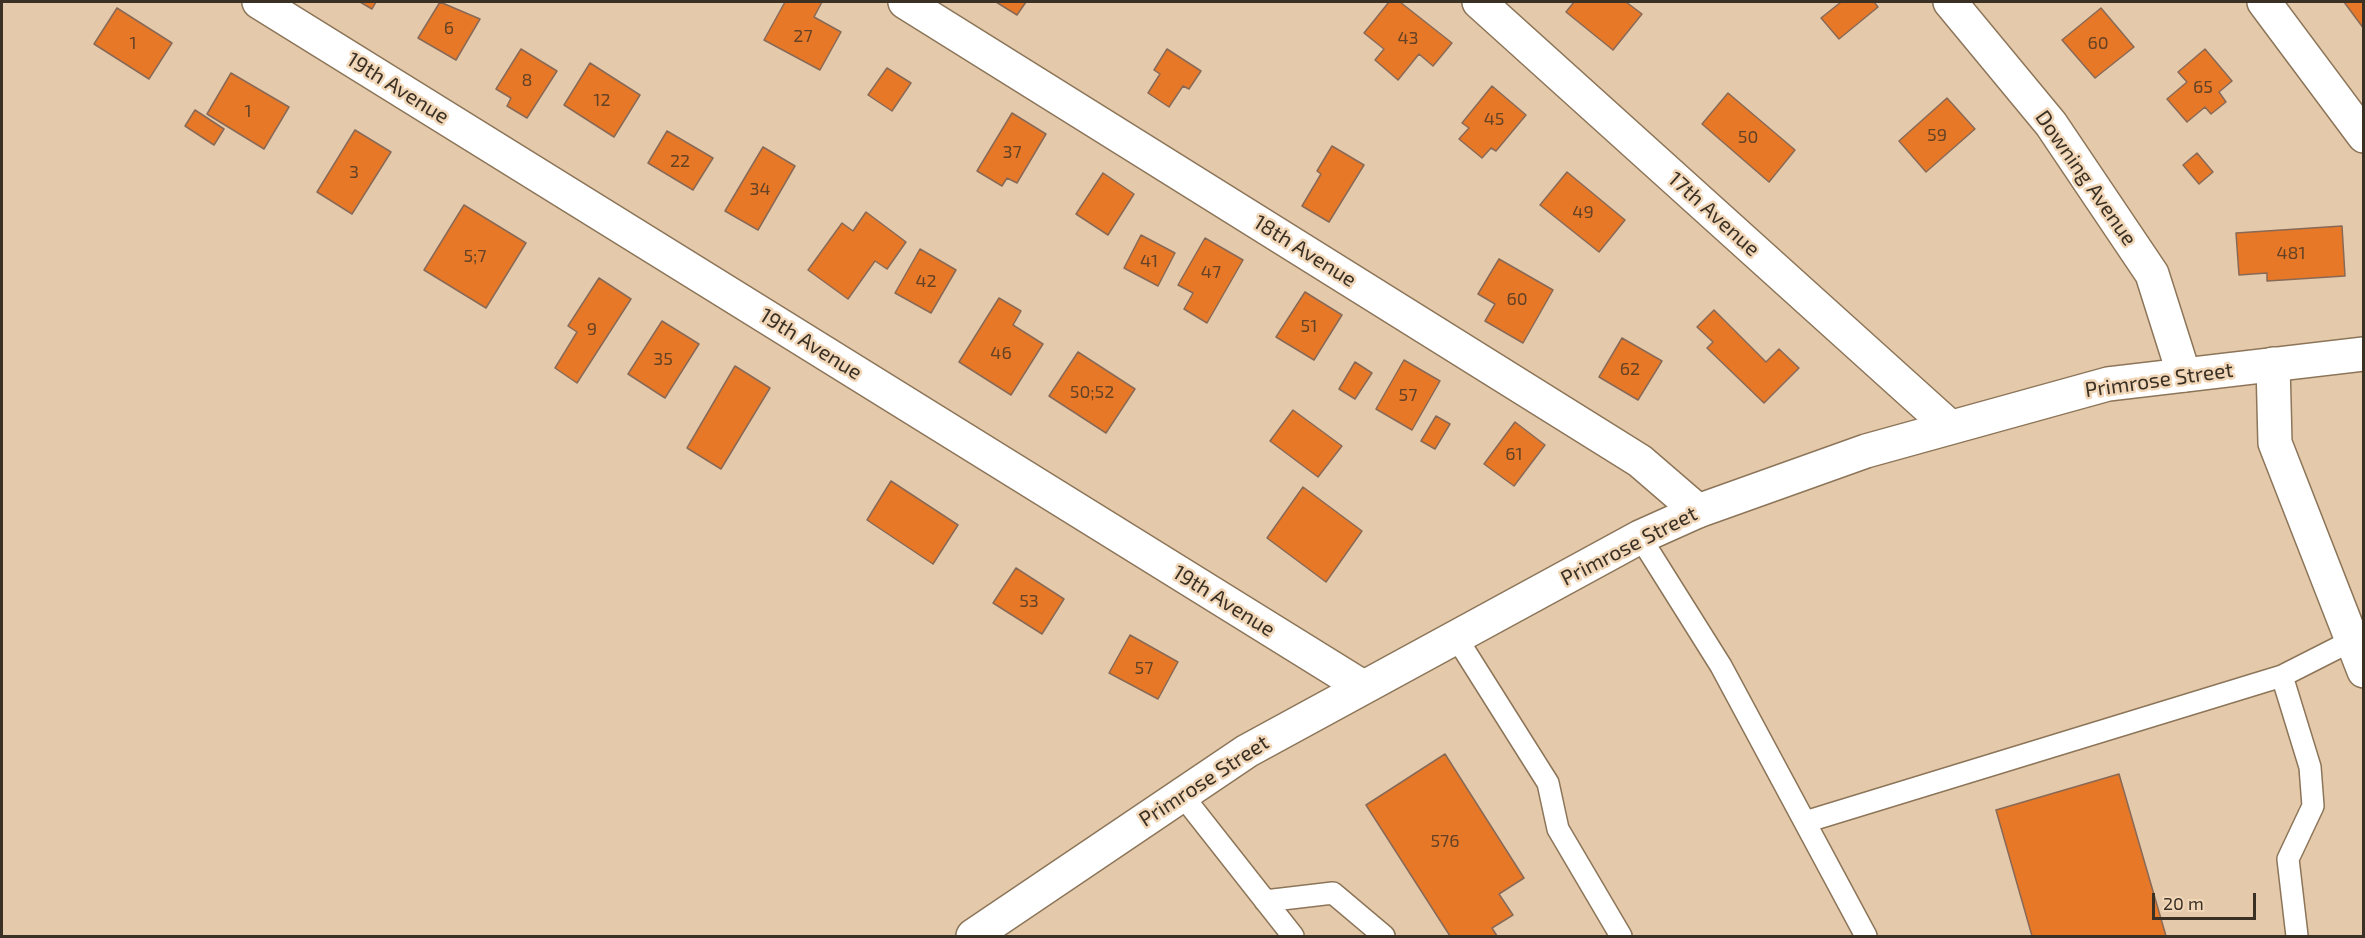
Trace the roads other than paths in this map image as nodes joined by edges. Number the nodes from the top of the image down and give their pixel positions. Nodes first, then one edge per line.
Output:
1 (258, 2) edge
2 (905, 2) edge
3 (1479, 2) edge
4 (1950, 2) edge
5 (2264, 2) edge
6 (2364, 136) edge
7 (2364, 354) edge
8 (2273, 364) junction
9 (2184, 375) junction
10 (1949, 426) junction
11 (1698, 511) junction
12 (1640, 537) junction
13 (1456, 637) junction
14 (2353, 640) junction
15 (2364, 671) edge
16 (2282, 676) junction
17 (1363, 687) junction
18 (1182, 795) junction
19 (1805, 822) junction
20 (1265, 901) junction
21 (973, 936) edge
22 (1293, 936) edge
23 (1384, 936) edge
24 (1621, 936) edge
25 (1866, 936) edge
26 (2297, 936) edge

1 - 17 street, 19th Avenue
2 - 11 street, 18th Avenue
3 - 10 street, 17th Avenue
4 - 9 street, Downing Avenue
5 - 6 street
7 - 8 street, Primrose Street
8 - 9 street, Primrose Street
8 - 14 street
9 - 10 street, Primrose Street
10 - 11 street, Primrose Street
11 - 12 street, Primrose Street
12 - 13 street, Primrose Street
12 - 19 lane
13 - 17 street, Primrose Street
13 - 24 lane
14 - 15 street
14 - 16 lane
16 - 19 lane
16 - 26 lane
17 - 18 street, Primrose Street
18 - 20 lane
18 - 21 street, Primrose Street
19 - 25 lane
20 - 22 lane
20 - 23 lane

